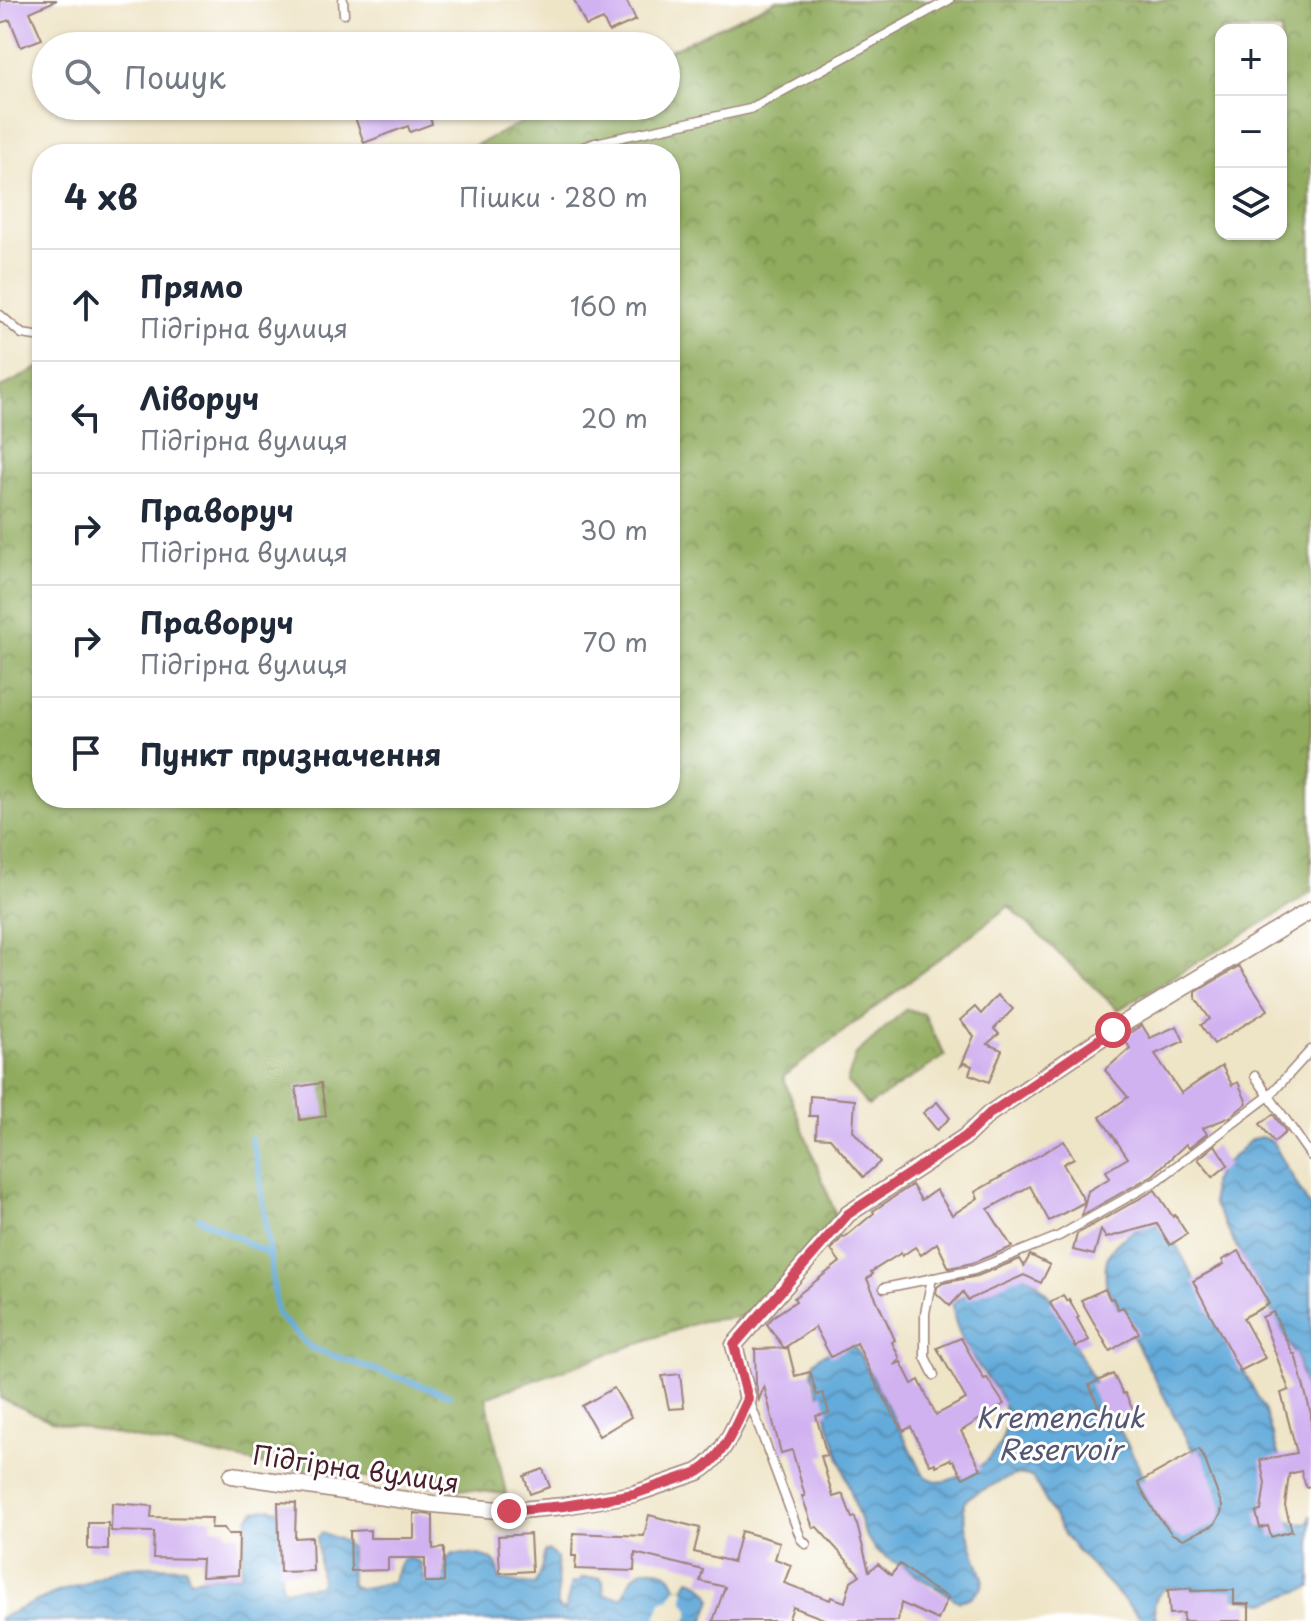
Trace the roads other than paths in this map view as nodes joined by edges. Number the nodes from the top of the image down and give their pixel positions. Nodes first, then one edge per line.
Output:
1 (343, 0) edge
2 (949, 0) edge
3 (344, 14) dead end
4 (592, 144) edge
5 (0, 315) edge
6 (32, 336) edge
7 (1311, 910) edge
8 (1310, 1054) edge
9 (1255, 1076) dead end
10 (1270, 1095) junction
11 (1311, 1156) edge
12 (932, 1278) junction
13 (884, 1288) dead end
14 (934, 1375) dead end
15 (748, 1399) junction
16 (232, 1475) dead end
17 (806, 1544) dead end

1 - 3 lane
2 - 4 lane
5 - 6 lane
7 - 15 street
8 - 10 lane
9 - 10 lane
10 - 11 lane
10 - 12 lane
12 - 13 lane
12 - 14 lane
15 - 16 street, Підгірна вулиця
15 - 17 lane

